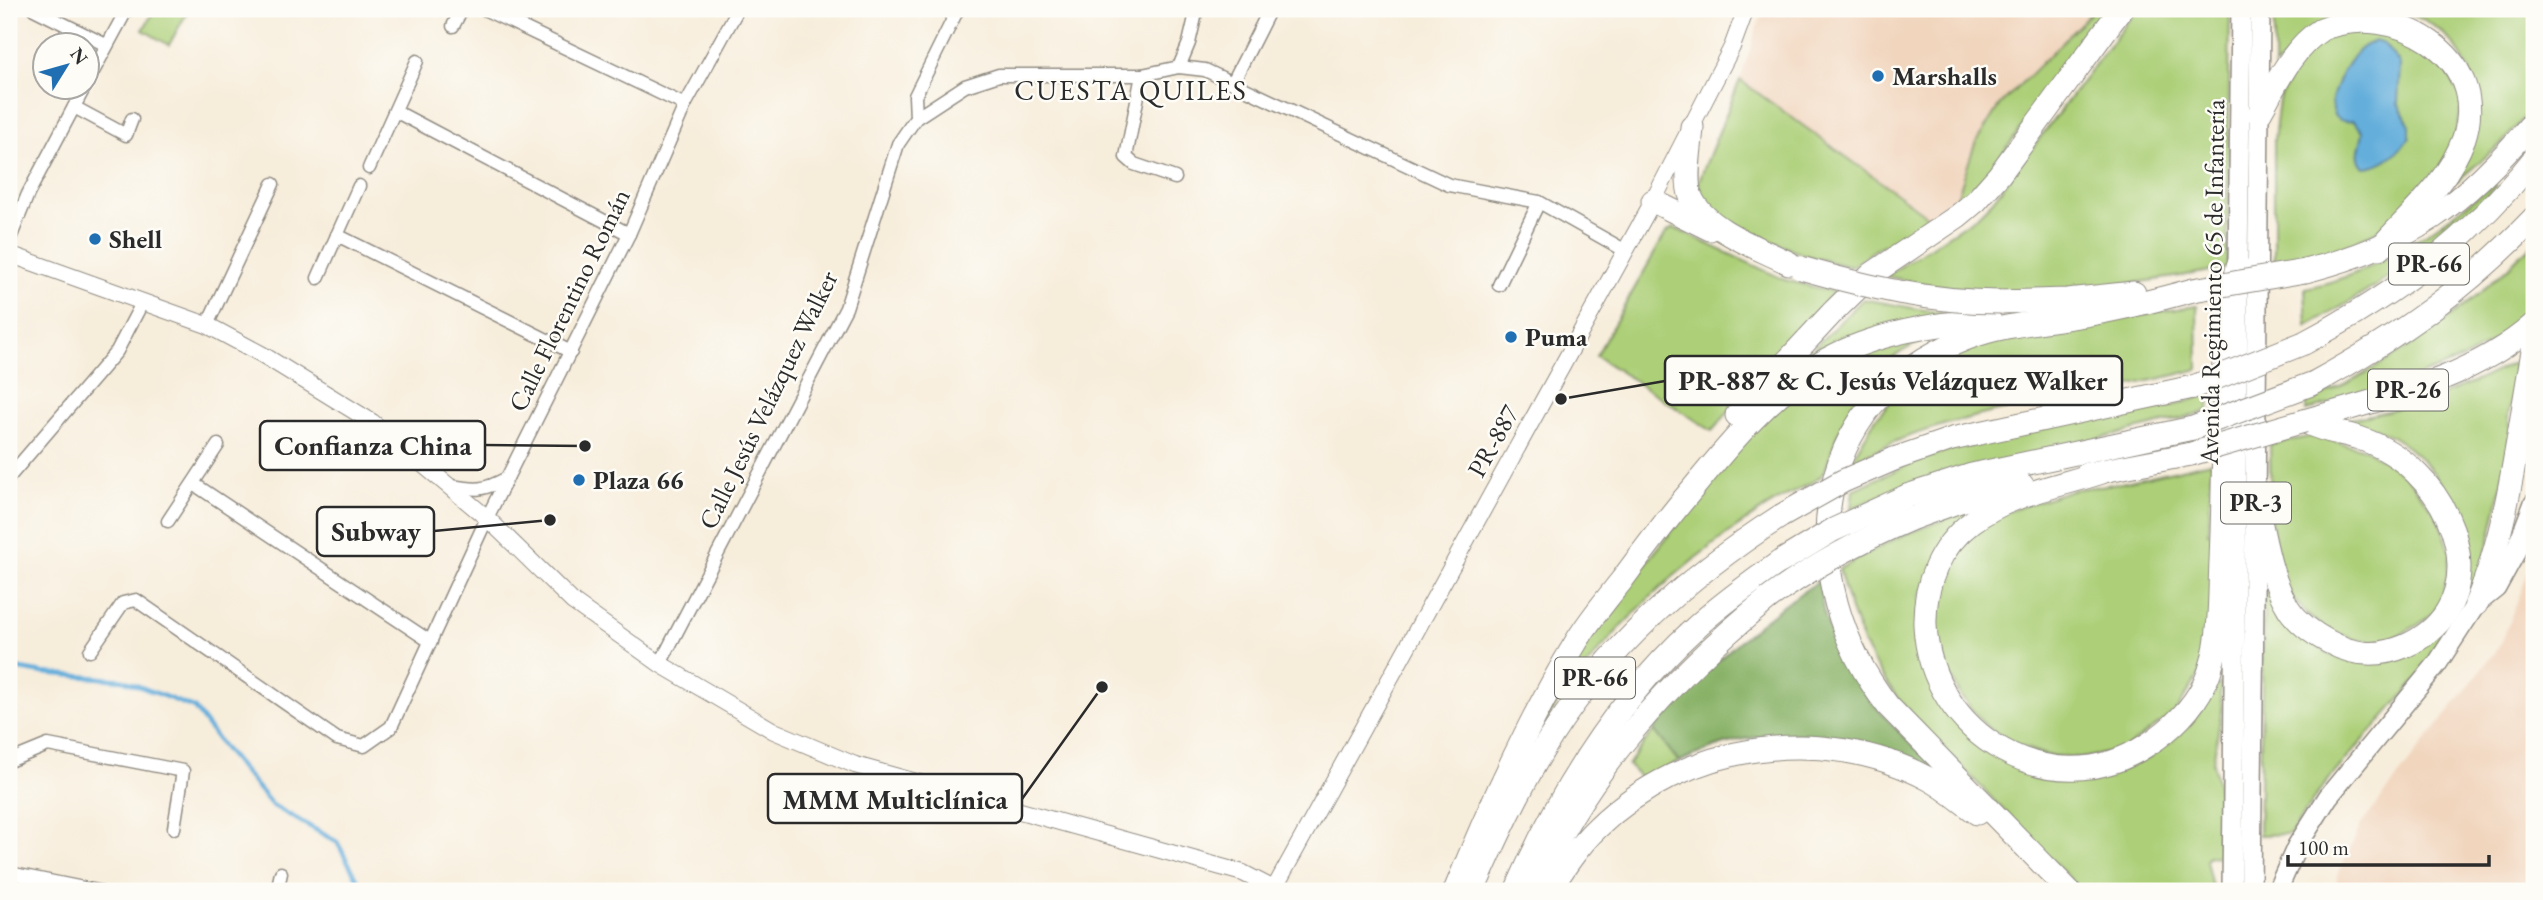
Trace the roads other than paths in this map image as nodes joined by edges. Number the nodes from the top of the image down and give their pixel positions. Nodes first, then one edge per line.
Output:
1 (34, 9) edge
2 (127, 9) edge
3 (462, 9) edge
4 (484, 9) edge
5 (738, 9) edge
6 (958, 9) edge
7 (1197, 9) edge
8 (1270, 9) edge
9 (1746, 9) edge
10 (2121, 9) edge
11 (2241, 9) edge
12 (2260, 9) edge
13 (453, 26) dead end
14 (106, 45) junction
15 (102, 53) edge
16 (417, 61) dead end
17 (1179, 67) junction
18 (1142, 75) junction
19 (1233, 82) junction
20 (77, 102) edge
21 (685, 105) junction
22 (74, 107) junction
23 (395, 111) junction
24 (2259, 114) junction
25 (916, 118) junction
26 (132, 119) dead end
27 (2534, 121) edge
28 (1692, 127) junction
29 (2534, 159) edge
30 (369, 167) dead end
31 (1175, 178) dead end
32 (273, 184) dead end
33 (359, 186) dead end
34 (1653, 201) junction
35 (1539, 202) junction
36 (2534, 218) edge
37 (629, 234) junction
38 (337, 235) junction
39 (9, 242) edge
40 (2380, 248) junction
41 (1626, 251) junction
42 (9, 254) edge
43 (1795, 265) junction
44 (2238, 266) junction
45 (318, 278) dead end
46 (1499, 285) dead end
47 (2193, 290) junction
48 (142, 303) junction
49 (2035, 323) junction
50 (2534, 324) edge
51 (207, 325) junction
52 (2534, 345) edge
53 (571, 352) junction
54 (2304, 421) junction
55 (218, 445) dead end
56 (2102, 472) junction
57 (9, 477) edge
58 (507, 478) junction
59 (194, 484) junction
60 (447, 485) junction
61 (2256, 503) junction
62 (2534, 503) edge
63 (1910, 507) junction
64 (487, 518) junction
65 (168, 521) dead end
66 (2476, 604) junction
67 (1578, 638) junction
68 (431, 642) junction
69 (90, 651) dead end
70 (660, 664) junction
71 (9, 761) edge
72 (174, 828) dead end
73 (2040, 861) junction
74 (9, 873) edge
75 (281, 873) dead end
76 (1273, 890) edge
77 (98, 891) edge
78 (277, 891) edge
79 (1455, 891) edge
80 (1473, 891) edge
81 (1516, 891) edge
82 (1533, 891) edge
83 (1549, 891) edge
84 (2068, 891) edge
85 (2232, 891) edge
86 (2251, 891) edge
87 (2277, 891) edge

1 - 14 street
2 - 14 street
3 - 13 street
4 - 21 street
5 - 21 street, Calle Florentino Román
6 - 25 street
7 - 17 street
8 - 19 street
9 - 28 street, PR-887
10 - 67 highway
11 - 44 main road, Avenida Regimiento 65 de Infantería / PR-3
12 - 24 main road, Avenida Regimiento 65 de Infantería / PR-3
14 - 15 street
16 - 23 street
17 - 18 street, Calle Jesús Velázquez Walker
17 - 19 street, Calle Jesús Velázquez Walker
18 - 25 street, Calle Jesús Velázquez Walker
18 - 31 street
19 - 35 street, Calle Jesús Velázquez Walker
20 - 22 street
21 - 37 street, Calle Florentino Román
22 - 26 street
22 - 39 street
23 - 30 street
23 - 37 street
24 - 40 highway
24 - 61 main road, Avenida Regimiento 65 de Infantería / PR-3
25 - 70 street, Calle Jesús Velázquez Walker
27 - 40 highway
28 - 34 street, PR-887
28 - 43 highway
29 - 80 highway, PR-66, bridge
32 - 51 street
33 - 38 street
34 - 41 street, PR-887
34 - 43 highway
35 - 41 street, Calle Jesús Velázquez Walker
35 - 46 street
36 - 63 highway, PR-66, bridge
37 - 53 street, Calle Florentino Román
38 - 45 street
38 - 53 street
40 - 47 highway, bridge
41 - 76 street, PR-887
42 - 48 street
43 - 47 highway, bridge
44 - 56 highway
44 - 85 main road, Avenida Regimiento 65 de Infantería / PR-3
47 - 49 highway
48 - 51 street
48 - 57 street
49 - 67 highway
49 - 73 highway
50 - 54 highway, PR-26
51 - 60 street
52 - 66 highway
53 - 58 street, Calle Florentino Román
54 - 56 highway, PR-26, bridge
54 - 61 highway
55 - 59 street
56 - 63 highway
58 - 60 street
58 - 64 street, Calle Florentino Román
59 - 65 street
59 - 68 street
60 - 64 street
61 - 86 main road, Avenida Regimiento 65 de Infantería / PR-3
62 - 66 main road
63 - 81 highway, PR-66, bridge
63 - 82 highway, bridge
64 - 68 street, Calle Florentino Román
64 - 70 street
66 - 87 main road
67 - 79 highway
68 - 69 street, Calle Florentino Román
70 - 76 street
71 - 72 street
73 - 83 highway
73 - 84 highway
74 - 77 street
75 - 78 street

